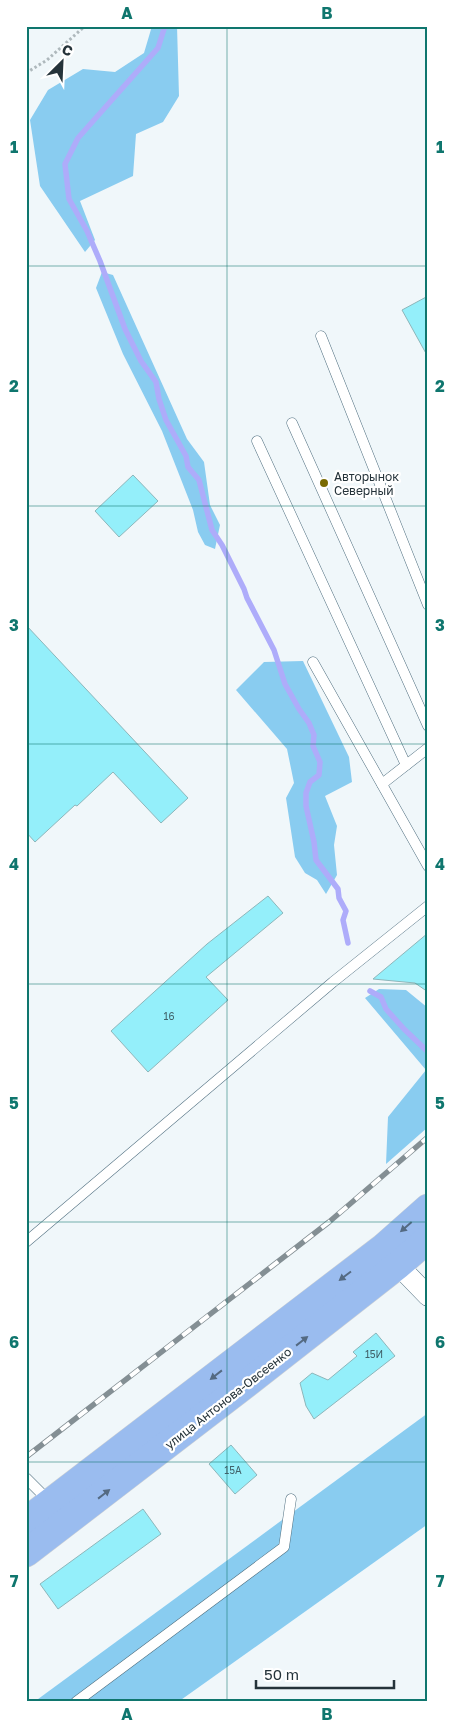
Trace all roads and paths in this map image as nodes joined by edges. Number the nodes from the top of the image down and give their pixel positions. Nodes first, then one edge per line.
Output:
1 (85, 26) edge
2 (26, 73) edge
3 (320, 336) dead end
4 (292, 422) dead end
5 (257, 441) dead end
6 (428, 605) edge
7 (313, 662) dead end
8 (428, 726) edge
9 (428, 748) edge
10 (406, 765) junction
11 (382, 784) junction
12 (428, 866) edge
13 (428, 906) edge
14 (428, 1208) edge
15 (428, 1239) edge
16 (26, 1242) edge
17 (398, 1264) junction
18 (428, 1296) edge
19 (26, 1478) edge
20 (291, 1499) dead end
21 (58, 1513) junction
22 (26, 1521) edge
23 (26, 1553) edge
24 (76, 1702) edge

1 - 2 path
3 - 6 lane
4 - 8 lane
5 - 10 lane
7 - 11 lane
9 - 10 lane
10 - 11 lane
11 - 12 lane
13 - 16 lane
14 -> 21 highway, улица Антонова-Овсеенко
15 - 17 highway, улица Антонова-Овсеенко
17 - 18 street
21 -> 17 highway, улица Антонова-Овсеенко
19 - 21 lane
20 - 24 lane
21 - 22 highway, улица Антонова-Овсеенко
21 - 23 highway, улица Антонова-Овсеенко

